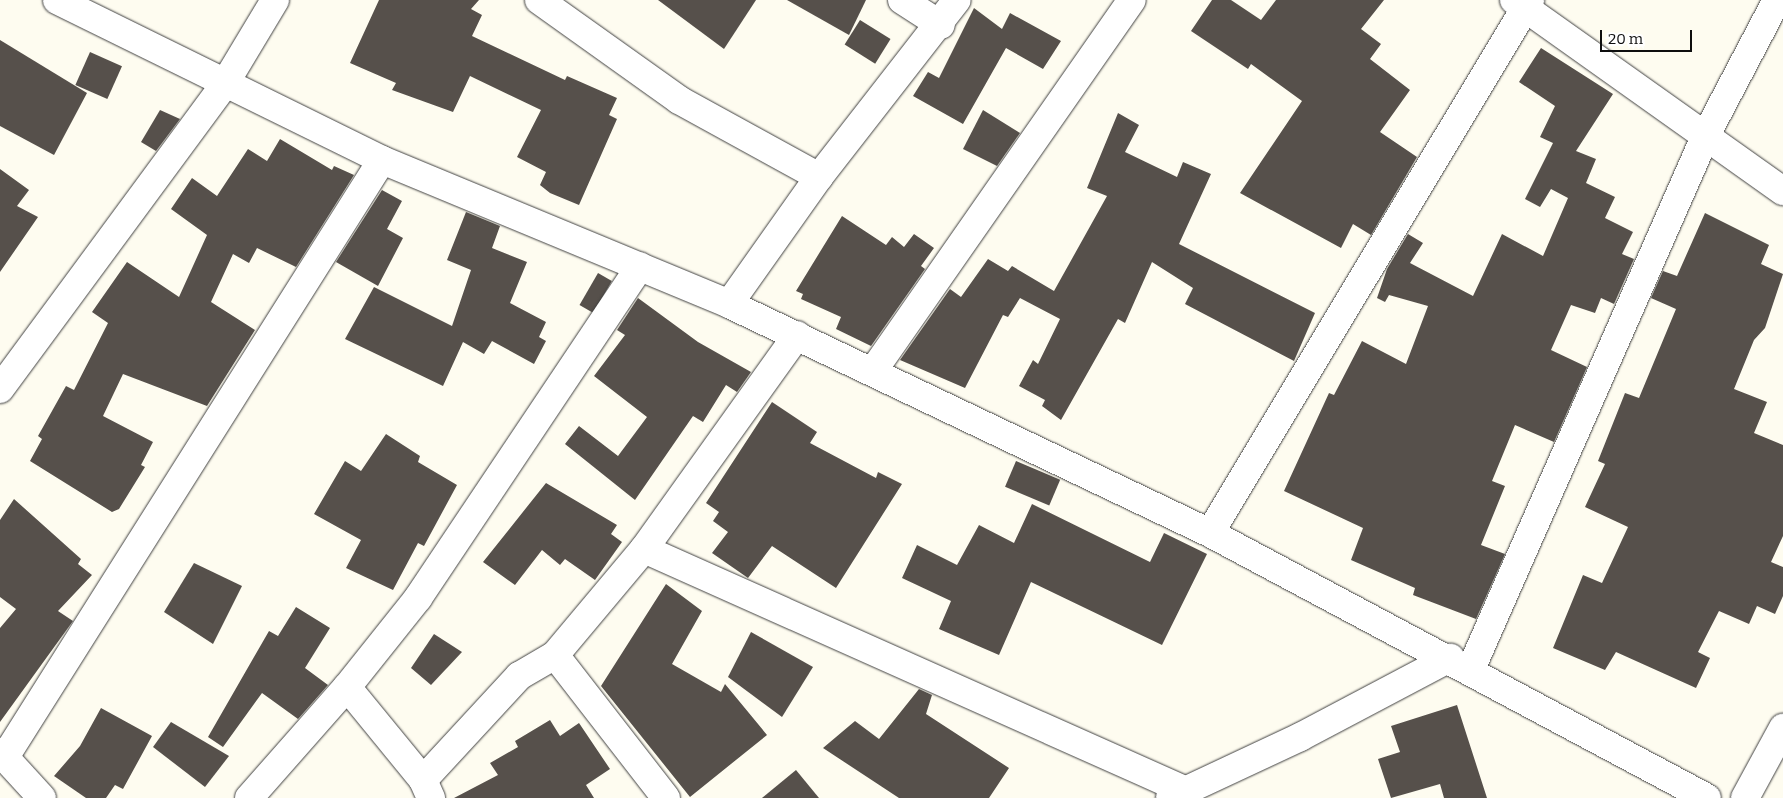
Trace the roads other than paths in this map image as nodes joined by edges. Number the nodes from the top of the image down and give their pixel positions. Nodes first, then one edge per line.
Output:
1 (57, 0) edge
2 (275, 0) edge
3 (539, 0) edge
4 (902, 0) edge
5 (957, 0) edge
6 (1132, 0) edge
7 (1776, 0) edge
8 (1523, 3) edge
9 (941, 25) junction
10 (224, 85) junction
11 (1705, 137) junction
12 (382, 160) junction
13 (819, 177) junction
14 (1783, 191) edge
15 (640, 267) junction
16 (729, 304) junction
17 (797, 335) junction
18 (873, 371) junction
19 (0, 389) edge
20 (1210, 533) junction
21 (644, 549) junction
22 (554, 655) junction
23 (1460, 663) junction
24 (347, 687) junction
25 (1783, 728) edge
26 (3, 754) edge
27 (427, 789) edge
28 (1177, 794) edge
29 (42, 798) edge
30 (249, 798) edge
31 (666, 798) edge
32 (1707, 798) edge
33 (1745, 798) edge

1 - 10 street
2 - 10 street
3 - 13 street
4 - 9 street
5 - 9 street
6 - 18 street
7 - 11 street
8 - 11 street
8 - 20 street
9 - 13 street
10 - 12 street
10 - 19 street
11 - 14 street
11 - 23 street
12 - 15 street
12 - 26 street
13 - 16 street
15 - 16 street
15 - 24 street
16 - 17 street
17 - 18 street
17 - 21 street
18 - 20 street
20 - 23 street
21 - 22 street
21 - 28 street
22 - 27 street
22 - 31 street
23 - 28 street
23 - 32 street
24 - 27 street
24 - 30 street
25 - 33 street
26 - 29 street

